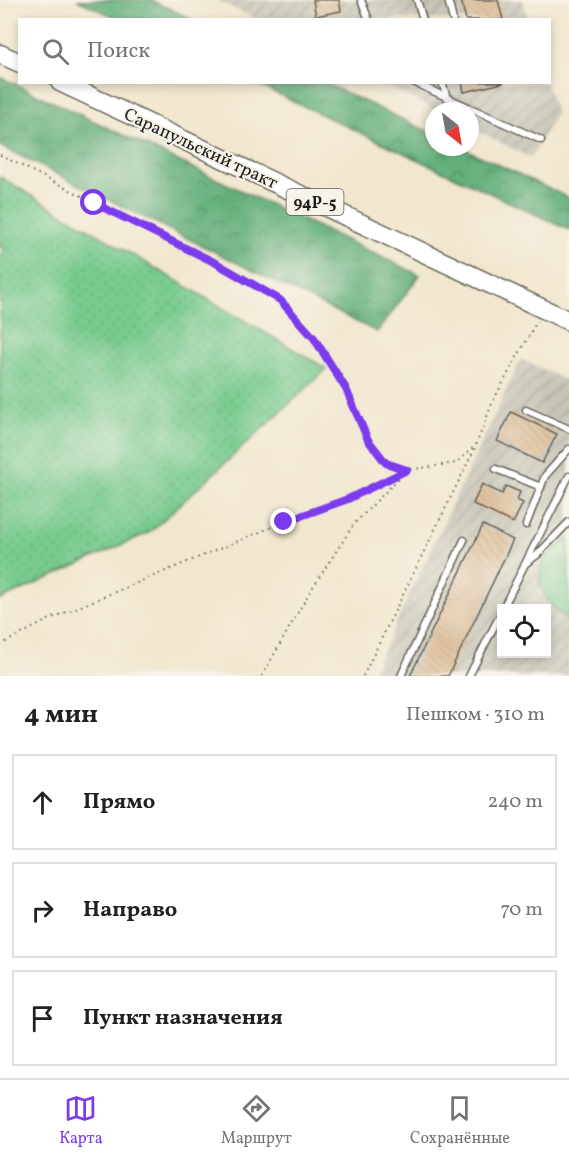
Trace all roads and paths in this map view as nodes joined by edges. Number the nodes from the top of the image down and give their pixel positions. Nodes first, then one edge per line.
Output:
1 (361, 0) edge
2 (417, 0) edge
3 (448, 0) edge
4 (368, 18) edge
5 (422, 18) edge
6 (452, 18) edge
7 (0, 54) edge
8 (18, 62) edge
9 (64, 84) edge
10 (417, 84) edge
11 (443, 84) edge
12 (447, 98) junction
13 (541, 140) dead end
14 (0, 155) edge
15 (544, 309) junction
16 (569, 321) edge
17 (526, 410) dead end
18 (569, 429) edge
19 (476, 445) junction
20 (569, 449) edge
21 (496, 469) dead end
22 (407, 470) junction
23 (569, 476) edge
24 (541, 487) junction
25 (569, 522) edge
26 (526, 525) dead end
27 (464, 540) dead end
28 (525, 564) junction
29 (505, 604) edge
30 (497, 620) edge
31 (0, 645) edge
32 (262, 676) edge
33 (363, 676) edge
34 (401, 676) edge
35 (469, 676) edge

1 - 4 lane
2 - 5 lane
3 - 6 lane
7 - 8 main road
9 - 15 main road, Сарапульский тракт / 94Р-5
10 - 12 lane
11 - 12 lane
12 - 13 lane
14 - 22 path
15 - 16 main road, Сарапульский тракт / 94Р-5
15 - 19 path
17 - 18 lane
19 - 22 path
19 - 33 path
20 - 24 lane
21 - 24 lane
22 - 31 path
22 - 32 path
23 - 28 lane
24 - 26 lane
25 - 28 lane
27 - 34 lane
28 - 29 lane
30 - 35 lane

